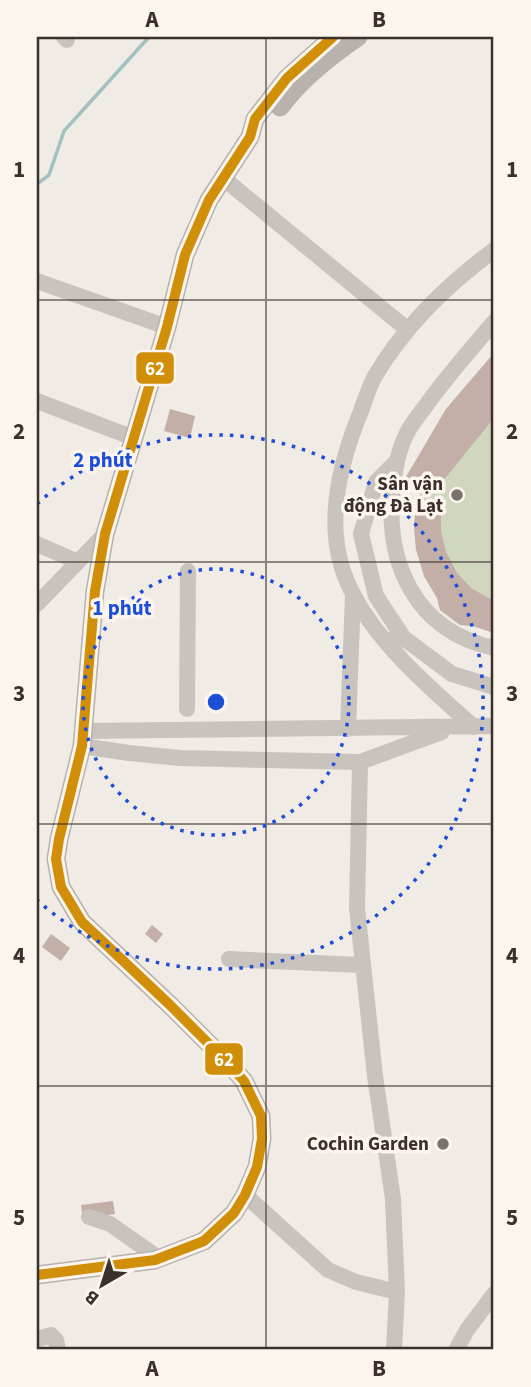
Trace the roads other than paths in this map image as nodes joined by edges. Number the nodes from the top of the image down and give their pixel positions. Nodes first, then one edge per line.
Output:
1 (333, 37) edge
2 (358, 37) edge
3 (250, 137) junction
4 (223, 178) junction
5 (494, 250) edge
6 (37, 281) edge
7 (494, 322) edge
8 (167, 327) junction
9 (408, 330) junction
10 (37, 401) edge
11 (134, 438) junction
12 (396, 462) junction
13 (104, 534) junction
14 (37, 544) edge
15 (76, 561) junction
16 (188, 571) dead end
17 (353, 594) junction
18 (37, 604) edge
19 (405, 640) junction
20 (494, 648) edge
21 (494, 687) edge
22 (187, 709) dead end
23 (494, 726) edge
24 (474, 727) junction
25 (454, 728) junction
26 (348, 729) junction
27 (83, 738) junction
28 (360, 762) junction
29 (229, 958) dead end
30 (362, 965) junction
31 (245, 1195) junction
32 (89, 1217) dead end
33 (160, 1259) junction
34 (37, 1275) edge
35 (397, 1292) junction
36 (494, 1294) edge
37 (37, 1339) edge
38 (58, 1350) edge
39 (394, 1350) edge
40 (456, 1350) edge

1 - 3 main road
2 - 3 main road
3 - 4 main road
4 - 8 main road
4 - 9 street
5 - 9 street
6 - 8 street
7 - 12 street
8 - 11 main road
9 - 17 street
10 - 11 street
11 - 13 main road
12 - 19 street
12 - 20 street
13 - 15 street
13 - 27 main road
14 - 15 street
15 - 18 street
16 - 22 street
17 - 19 street
17 - 24 street
17 - 26 street
19 - 21 street
23 - 24 street
24 - 25 street
25 - 26 street
25 - 28 street
26 - 27 street
27 - 28 street
27 - 31 main road
28 - 30 street
29 - 30 street
30 - 35 street
31 - 33 main road
31 - 35 street
32 - 33 street
33 - 34 main road
35 - 39 street
36 - 40 street
37 - 38 street

